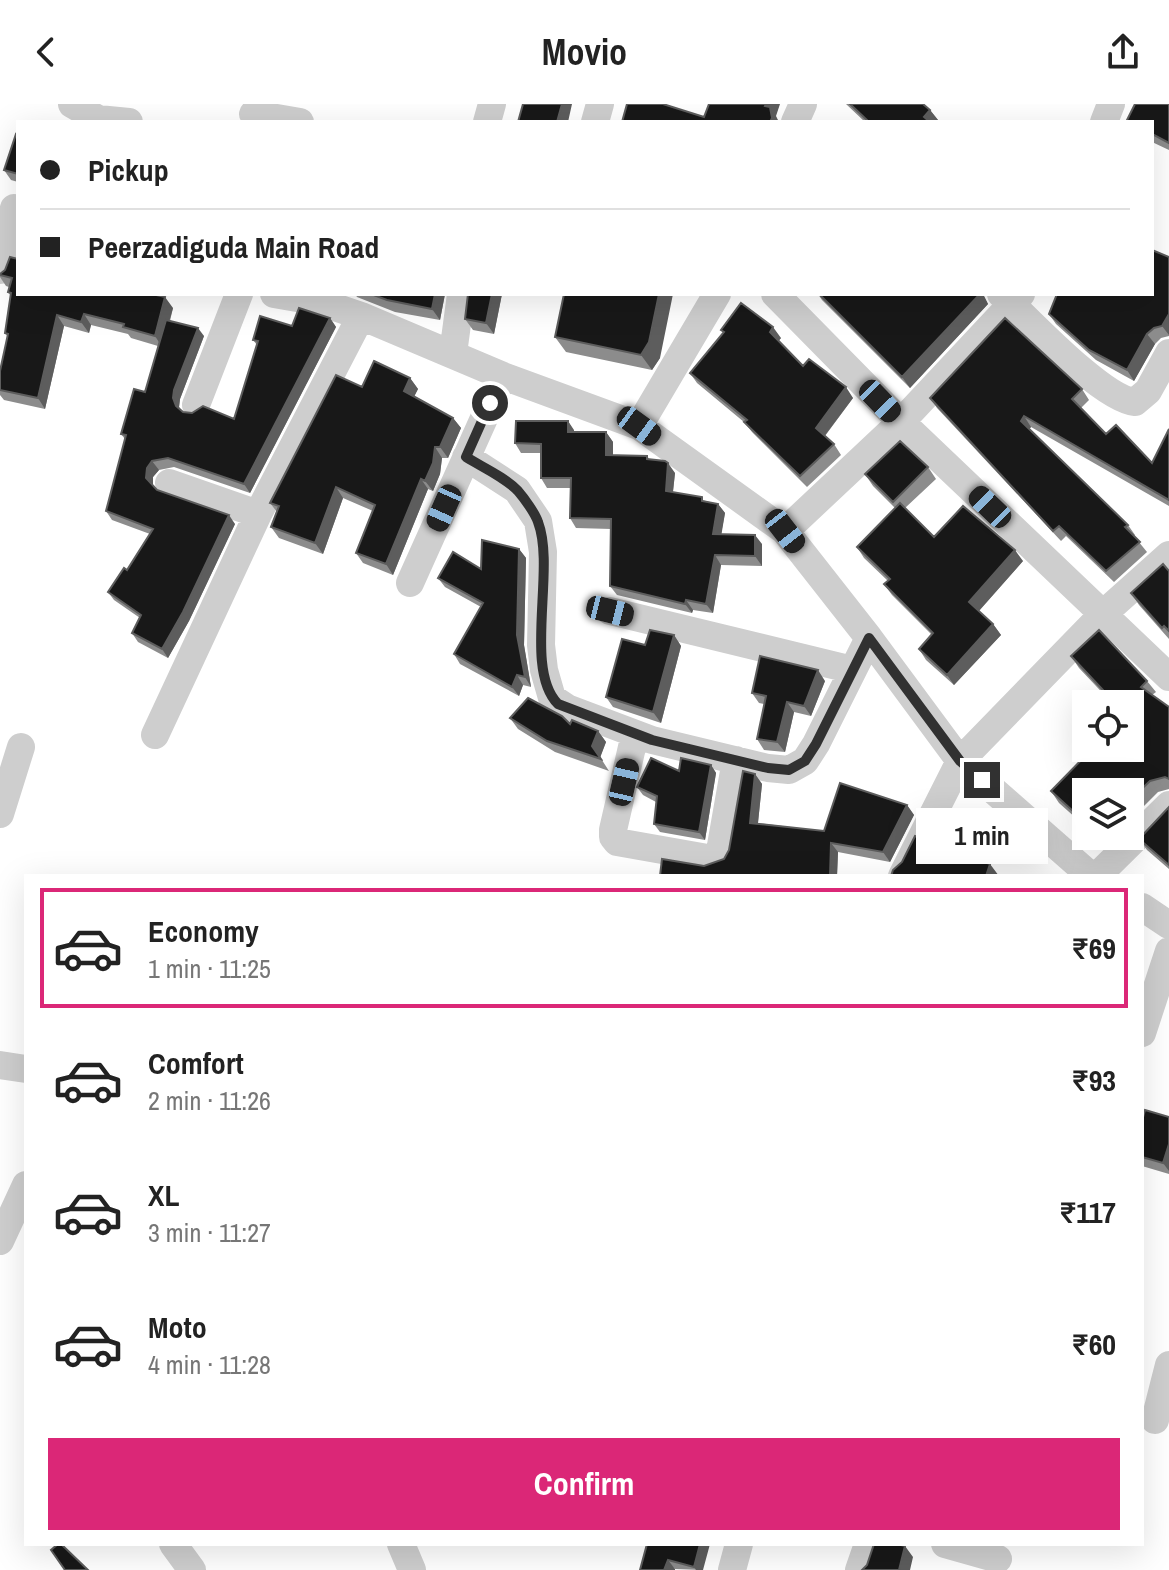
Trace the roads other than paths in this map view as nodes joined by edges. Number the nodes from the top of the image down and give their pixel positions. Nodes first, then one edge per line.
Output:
1 (76, 112) edge
2 (252, 113) edge
3 (108, 120) edge
4 (289, 120) edge
5 (11, 207) edge
6 (0, 270) edge
7 (238, 296) edge
8 (298, 296) edge
9 (461, 296) edge
10 (716, 296) edge
11 (777, 296) edge
12 (1011, 297) edge
13 (321, 298) edge
14 (361, 316) junction
15 (1169, 353) edge
16 (453, 354) junction
17 (503, 376) junction
18 (196, 405) dead end
19 (901, 422) junction
20 (639, 426) junction
21 (466, 457) junction
22 (169, 483) dead end
23 (258, 514) junction
24 (785, 531) junction
25 (1169, 555) edge
26 (410, 583) dead end
27 (610, 611) dead end
28 (1103, 614) junction
29 (869, 638) junction
30 (853, 670) junction
31 (1169, 677) edge
32 (635, 734) junction
33 (155, 735) dead end
34 (21, 747) dead end
35 (736, 760) junction
36 (960, 761) junction
37 (1169, 805) edge
38 (0, 814) edge
39 (903, 874) edge
40 (1092, 874) edge
41 (1096, 874) edge
42 (1144, 908) edge
43 (1169, 925) edge
44 (1169, 951) edge
45 (1144, 1027) edge
46 (0, 1065) edge
47 (24, 1069) edge
48 (24, 1189) edge
49 (0, 1241) edge
50 (1169, 1365) edge
51 (1155, 1420) dead end
52 (174, 1546) edge
53 (402, 1546) edge
54 (738, 1546) edge
55 (867, 1546) edge
56 (953, 1546) edge
57 (998, 1558) edge
58 (192, 1570) edge
59 (412, 1570) edge
60 (732, 1570) edge
61 (859, 1570) edge

1 - 3 street
2 - 4 street
5 - 6 street
7 - 18 street
8 - 13 street
9 - 16 street
10 - 20 street
11 - 19 street
12 - 15 street
12 - 19 street
13 - 14 street
14 - 16 street
14 - 23 street
16 - 17 street
17 - 20 street
17 - 21 street
19 - 24 street
19 - 28 street
20 - 24 street
21 - 26 street
21 - 32 street
22 - 23 street
23 - 33 street
24 - 29 street
25 - 28 street
27 - 30 street
28 - 31 street
28 - 36 street
29 - 30 street
29 - 36 street
30 - 35 street
32 - 35 street
32 - 35 street
34 - 38 street
36 - 39 street
36 - 40 street
37 - 41 street
42 - 43 street
44 - 45 street
46 - 47 street
48 - 49 street
50 - 51 street
52 - 58 street
53 - 59 street
54 - 60 street
55 - 61 street
56 - 57 street

